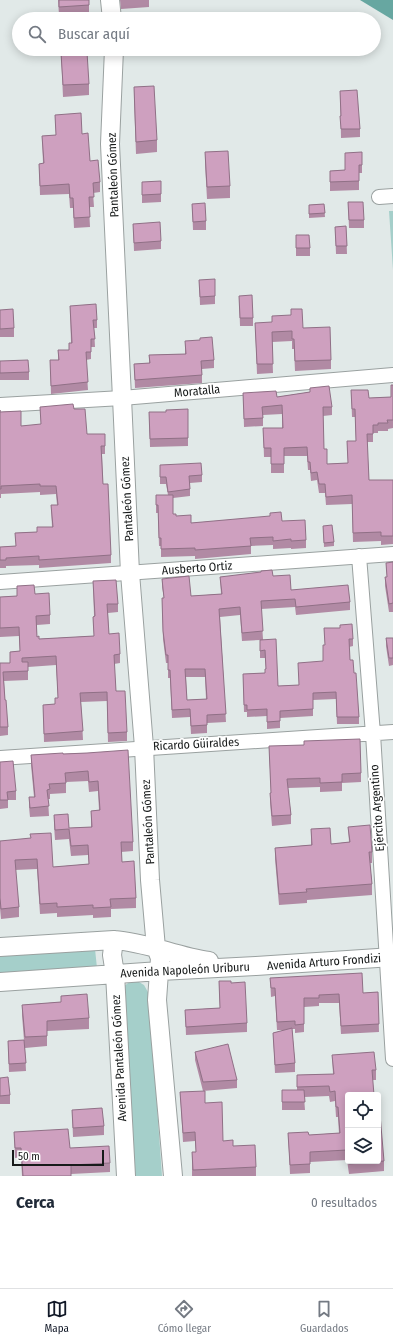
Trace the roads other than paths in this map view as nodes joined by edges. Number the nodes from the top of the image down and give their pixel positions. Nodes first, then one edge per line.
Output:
1 (110, 0) edge
2 (111, 12) edge
3 (114, 56) edge
4 (393, 196) edge
5 (379, 198) dead end
6 (393, 375) edge
7 (122, 398) junction
8 (0, 405) edge
9 (393, 554) edge
10 (359, 556) junction
11 (130, 573) junction
12 (0, 582) edge
13 (393, 732) edge
14 (372, 734) junction
15 (144, 747) junction
16 (0, 758) edge
17 (114, 940) junction
18 (0, 947) edge
19 (156, 948) junction
20 (390, 957) edge
21 (256, 966) junction
22 (160, 971) junction
23 (115, 974) junction
24 (0, 982) edge
25 (393, 1059) edge
26 (126, 1176) edge
27 (173, 1176) edge

1 - 2 main road
3 - 7 main road, Pantaleón Gómez
4 - 5 street
6 - 7 street, Moratalla
7 - 8 street, Moratalla
7 - 11 main road, Pantaleón Gómez
9 - 10 street, Ausberto Ortiz
10 - 11 street, Ausberto Ortiz
10 - 14 street, Ejército Argentino
11 - 12 street, Ausberto Ortiz
11 - 15 main road, Pantaleón Gómez
13 - 14 street, Ricardo Güiraldes
14 - 15 street, Ricardo Güiraldes
14 - 20 street, Ejército Argentino
15 - 16 street, Ricardo Güiraldes
15 - 19 main road, Pantaleón Gómez
17 - 18 main road, Avenida Napoleón Uriburu
17 - 19 main road, Avenida Napoleón Uriburu
17 - 23 main road, Avenida Pantaleón Gómez
19 - 21 main road, Avenida Napoleón Uriburu
19 - 22 main road
20 - 21 main road, Avenida Arturo Frondizi
20 - 25 street, Ejército Argentino
21 - 22 main road, Avenida Napoleón Uriburu
22 - 23 main road, Avenida Napoleón Uriburu
22 - 27 main road
23 - 24 main road, Avenida Napoleón Uriburu
23 - 26 main road, Avenida Pantaleón Gómez

